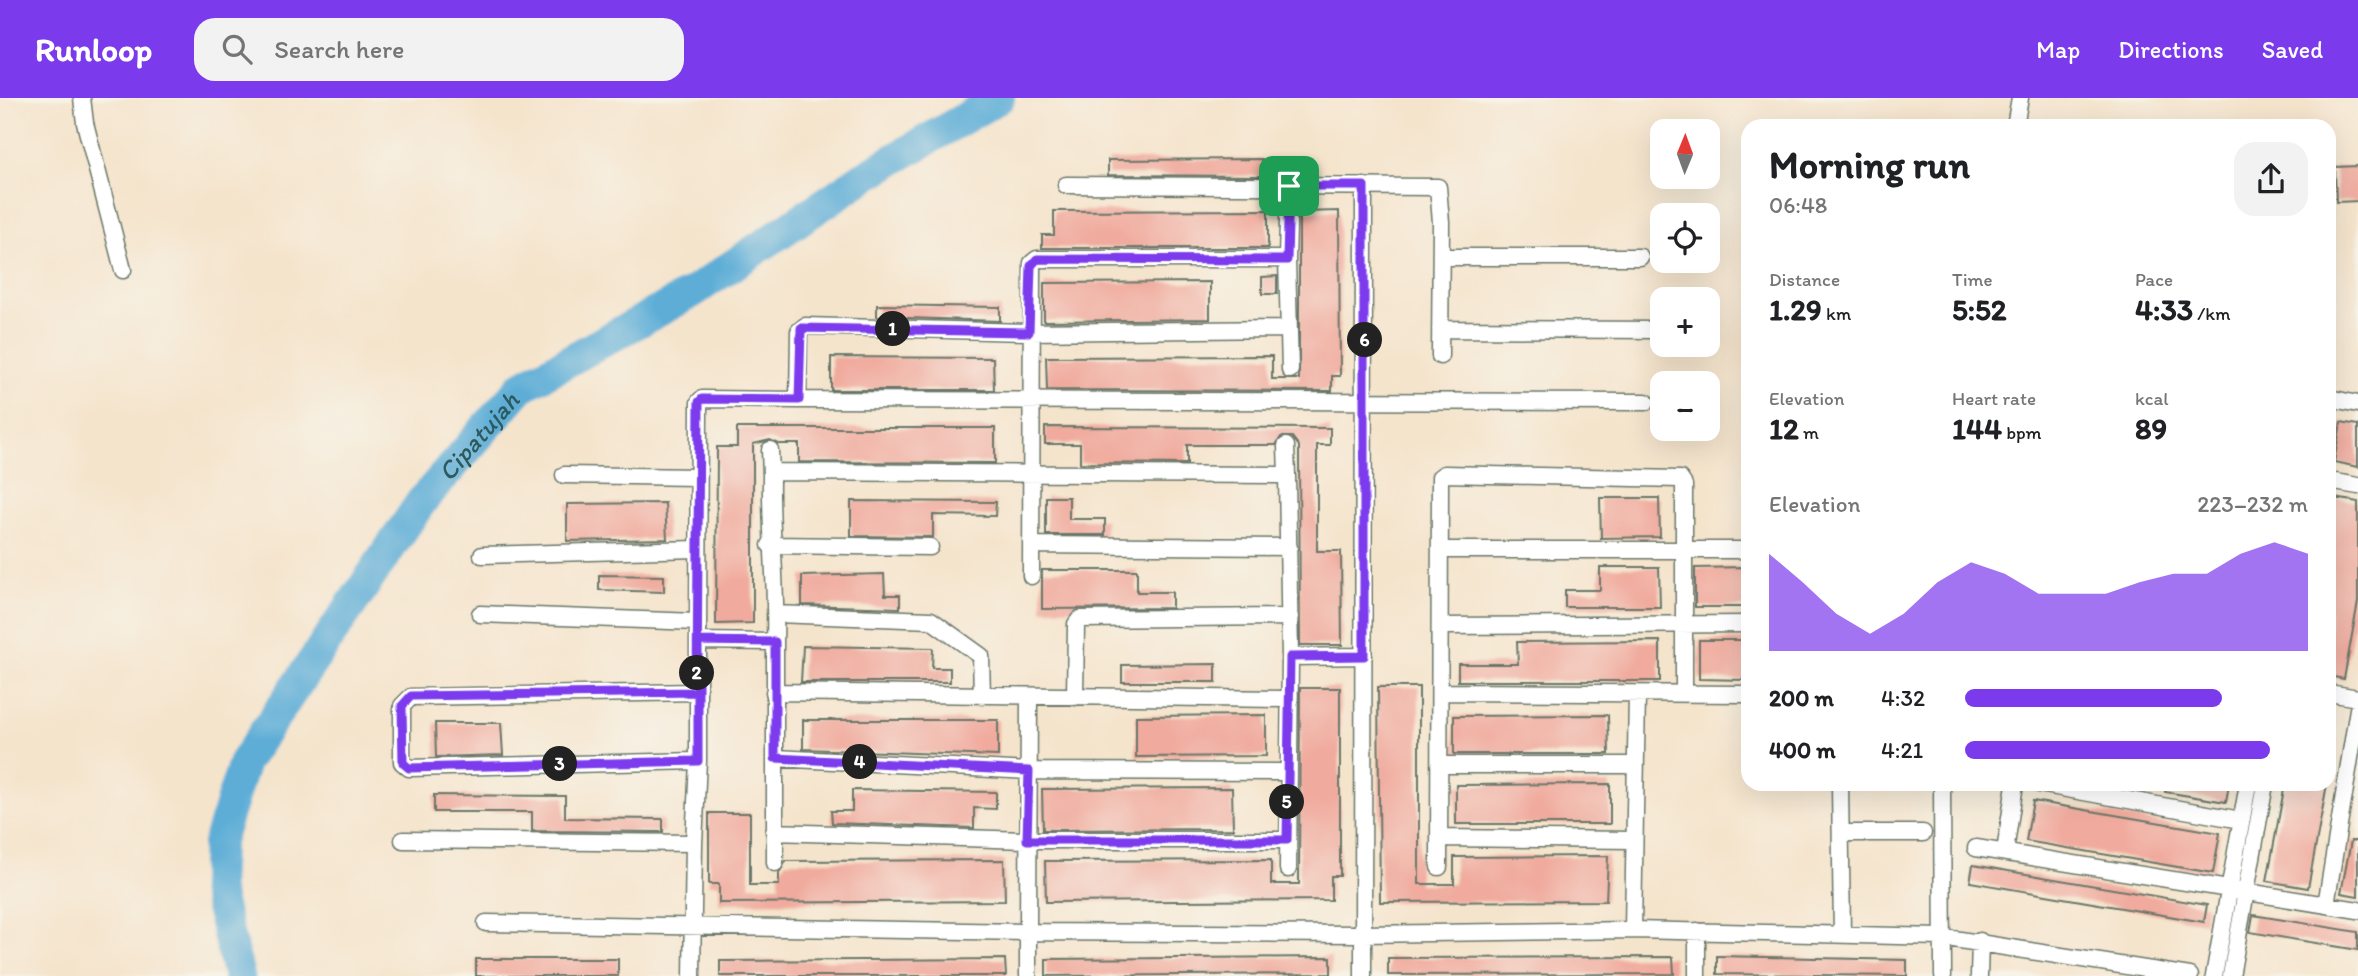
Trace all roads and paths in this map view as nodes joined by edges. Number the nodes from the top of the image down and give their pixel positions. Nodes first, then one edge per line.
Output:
1 (82, 98) edge
2 (2020, 98) edge
3 (2016, 119) edge
4 (1066, 185) dead end
5 (1289, 186) junction
6 (1364, 186) junction
7 (1441, 257) junction
8 (1640, 257) dead end
9 (1287, 260) junction
10 (123, 270) dead end
11 (1289, 329) junction
12 (1440, 329) junction
13 (1650, 330) edge
14 (1029, 332) junction
15 (1440, 356) dead end
16 (1290, 370) dead end
17 (2336, 399) edge
18 (799, 400) junction
19 (1364, 400) junction
20 (1030, 402) junction
21 (1646, 402) dead end
22 (2358, 404) edge
23 (1286, 446) dead end
24 (770, 450) dead end
25 (1030, 473) junction
26 (564, 475) dead end
27 (771, 475) junction
28 (1287, 476) junction
29 (697, 477) junction
30 (2336, 482) edge
31 (2358, 486) edge
32 (770, 545) junction
33 (1031, 545) junction
34 (930, 547) dead end
35 (1289, 547) junction
36 (696, 549) junction
37 (1440, 550) junction
38 (1685, 550) junction
39 (1741, 550) edge
40 (482, 555) dead end
41 (1031, 576) dead end
42 (480, 614) dead end
43 (776, 614) junction
44 (1290, 617) junction
45 (697, 622) junction
46 (1684, 623) junction
47 (1741, 624) edge
48 (1440, 626) junction
49 (698, 641) junction
50 (775, 642) junction
51 (1364, 656) junction
52 (1290, 657) junction
53 (697, 692) junction
54 (774, 692) junction
55 (1440, 692) junction
56 (1684, 694) junction
57 (1741, 694) edge
58 (2336, 694) edge
59 (1637, 695) junction
60 (982, 696) junction
61 (1029, 696) junction
62 (1075, 697) junction
63 (2358, 698) edge
64 (1287, 699) junction
65 (2358, 709) edge
66 (775, 758) junction
67 (698, 761) junction
68 (1439, 765) junction
69 (1635, 765) junction
70 (1029, 771) junction
71 (1287, 772) junction
72 (1840, 791) edge
73 (1942, 791) edge
74 (2014, 791) edge
75 (2078, 791) edge
76 (2247, 791) edge
77 (2264, 791) edge
78 (2241, 820) junction
79 (774, 832) junction
80 (1923, 833) dead end
81 (1841, 834) junction
82 (1439, 838) junction
83 (403, 840) dead end
84 (1027, 840) junction
85 (1287, 840) junction
86 (1634, 840) junction
87 (694, 842) junction
88 (1976, 848) dead end
89 (2005, 852) junction
90 (775, 863) dead end
91 (1439, 867) dead end
92 (1288, 869) dead end
93 (2228, 889) junction
94 (2246, 892) junction
95 (2326, 905) junction
96 (2358, 910) edge
97 (486, 923) dead end
98 (693, 927) junction
99 (1633, 930) junction
100 (1697, 931) junction
101 (1028, 932) junction
102 (1363, 934) junction
103 (1842, 935) junction
104 (1941, 937) junction
105 (1980, 941) junction
106 (692, 976) edge
107 (1028, 976) edge
108 (1363, 976) edge
109 (1697, 976) edge
110 (1943, 976) edge
111 (1979, 976) edge
112 (2190, 976) edge
113 (2214, 976) edge
114 (2231, 976) edge

1 - 10 street
2 - 3 street
4 - 5 street
5 - 6 street
5 - 9 street
6 - 7 street
6 - 19 street
7 - 8 street
7 - 12 street
9 - 11 street
9 - 14 street
11 - 14 street
11 - 16 street
12 - 13 street
12 - 15 street
14 - 18 street
14 - 20 street
17 - 22 street
18 - 20 street
18 - 29 street
19 - 20 street
19 - 21 street
19 - 51 street
20 - 25 street
23 - 28 street
24 - 27 street
25 - 27 street
25 - 28 street
25 - 33 street
26 - 29 street
27 - 32 street
28 - 35 street
29 - 36 street
30 - 31 street
32 - 34 street
32 - 43 street
33 - 35 street
33 - 41 street
35 - 44 street
36 - 40 street
36 - 45 street
37 - 38 street
37 - 38 street
37 - 48 street
38 - 39 street
38 - 46 street
42 - 45 street
43 - 50 street
43 - 60 street
44 - 52 street
44 - 62 street
45 - 49 street
46 - 47 street
46 - 48 street
46 - 56 street
48 - 55 street
49 - 50 street
49 - 53 street
50 - 54 street
51 - 52 street
51 - 102 street
52 - 64 street
53 - 67 street
53 - 67 street
54 - 60 street
54 - 66 street
55 - 59 street
55 - 68 street
56 - 57 street
56 - 59 street
58 - 63 street
59 - 69 street
60 - 61 street
61 - 62 street
61 - 70 street
62 - 64 street
64 - 71 street
65 - 95 street
66 - 70 street
66 - 79 street
67 - 87 street
68 - 69 street
68 - 82 street
69 - 86 street
70 - 71 street
70 - 84 street
71 - 85 street
72 - 81 street
73 - 104 street
74 - 89 street
75 - 78 street
76 - 78 street
77 - 94 street
78 - 93 street
79 - 84 street
79 - 90 street
80 - 81 street
81 - 103 street
82 - 86 street
82 - 91 street
83 - 87 street
84 - 85 street
84 - 101 street
85 - 92 street
86 - 99 street
87 - 98 street
88 - 89 street
89 - 93 street
93 - 94 street
93 - 113 street
94 - 95 street
94 - 114 street
95 - 96 street
97 - 98 street
98 - 101 street
98 - 106 street
99 - 100 street
99 - 102 street
100 - 103 street
100 - 109 street
101 - 102 street
101 - 107 street
102 - 108 street
103 - 104 street
104 - 105 street
104 - 110 street
105 - 111 street
105 - 112 street

